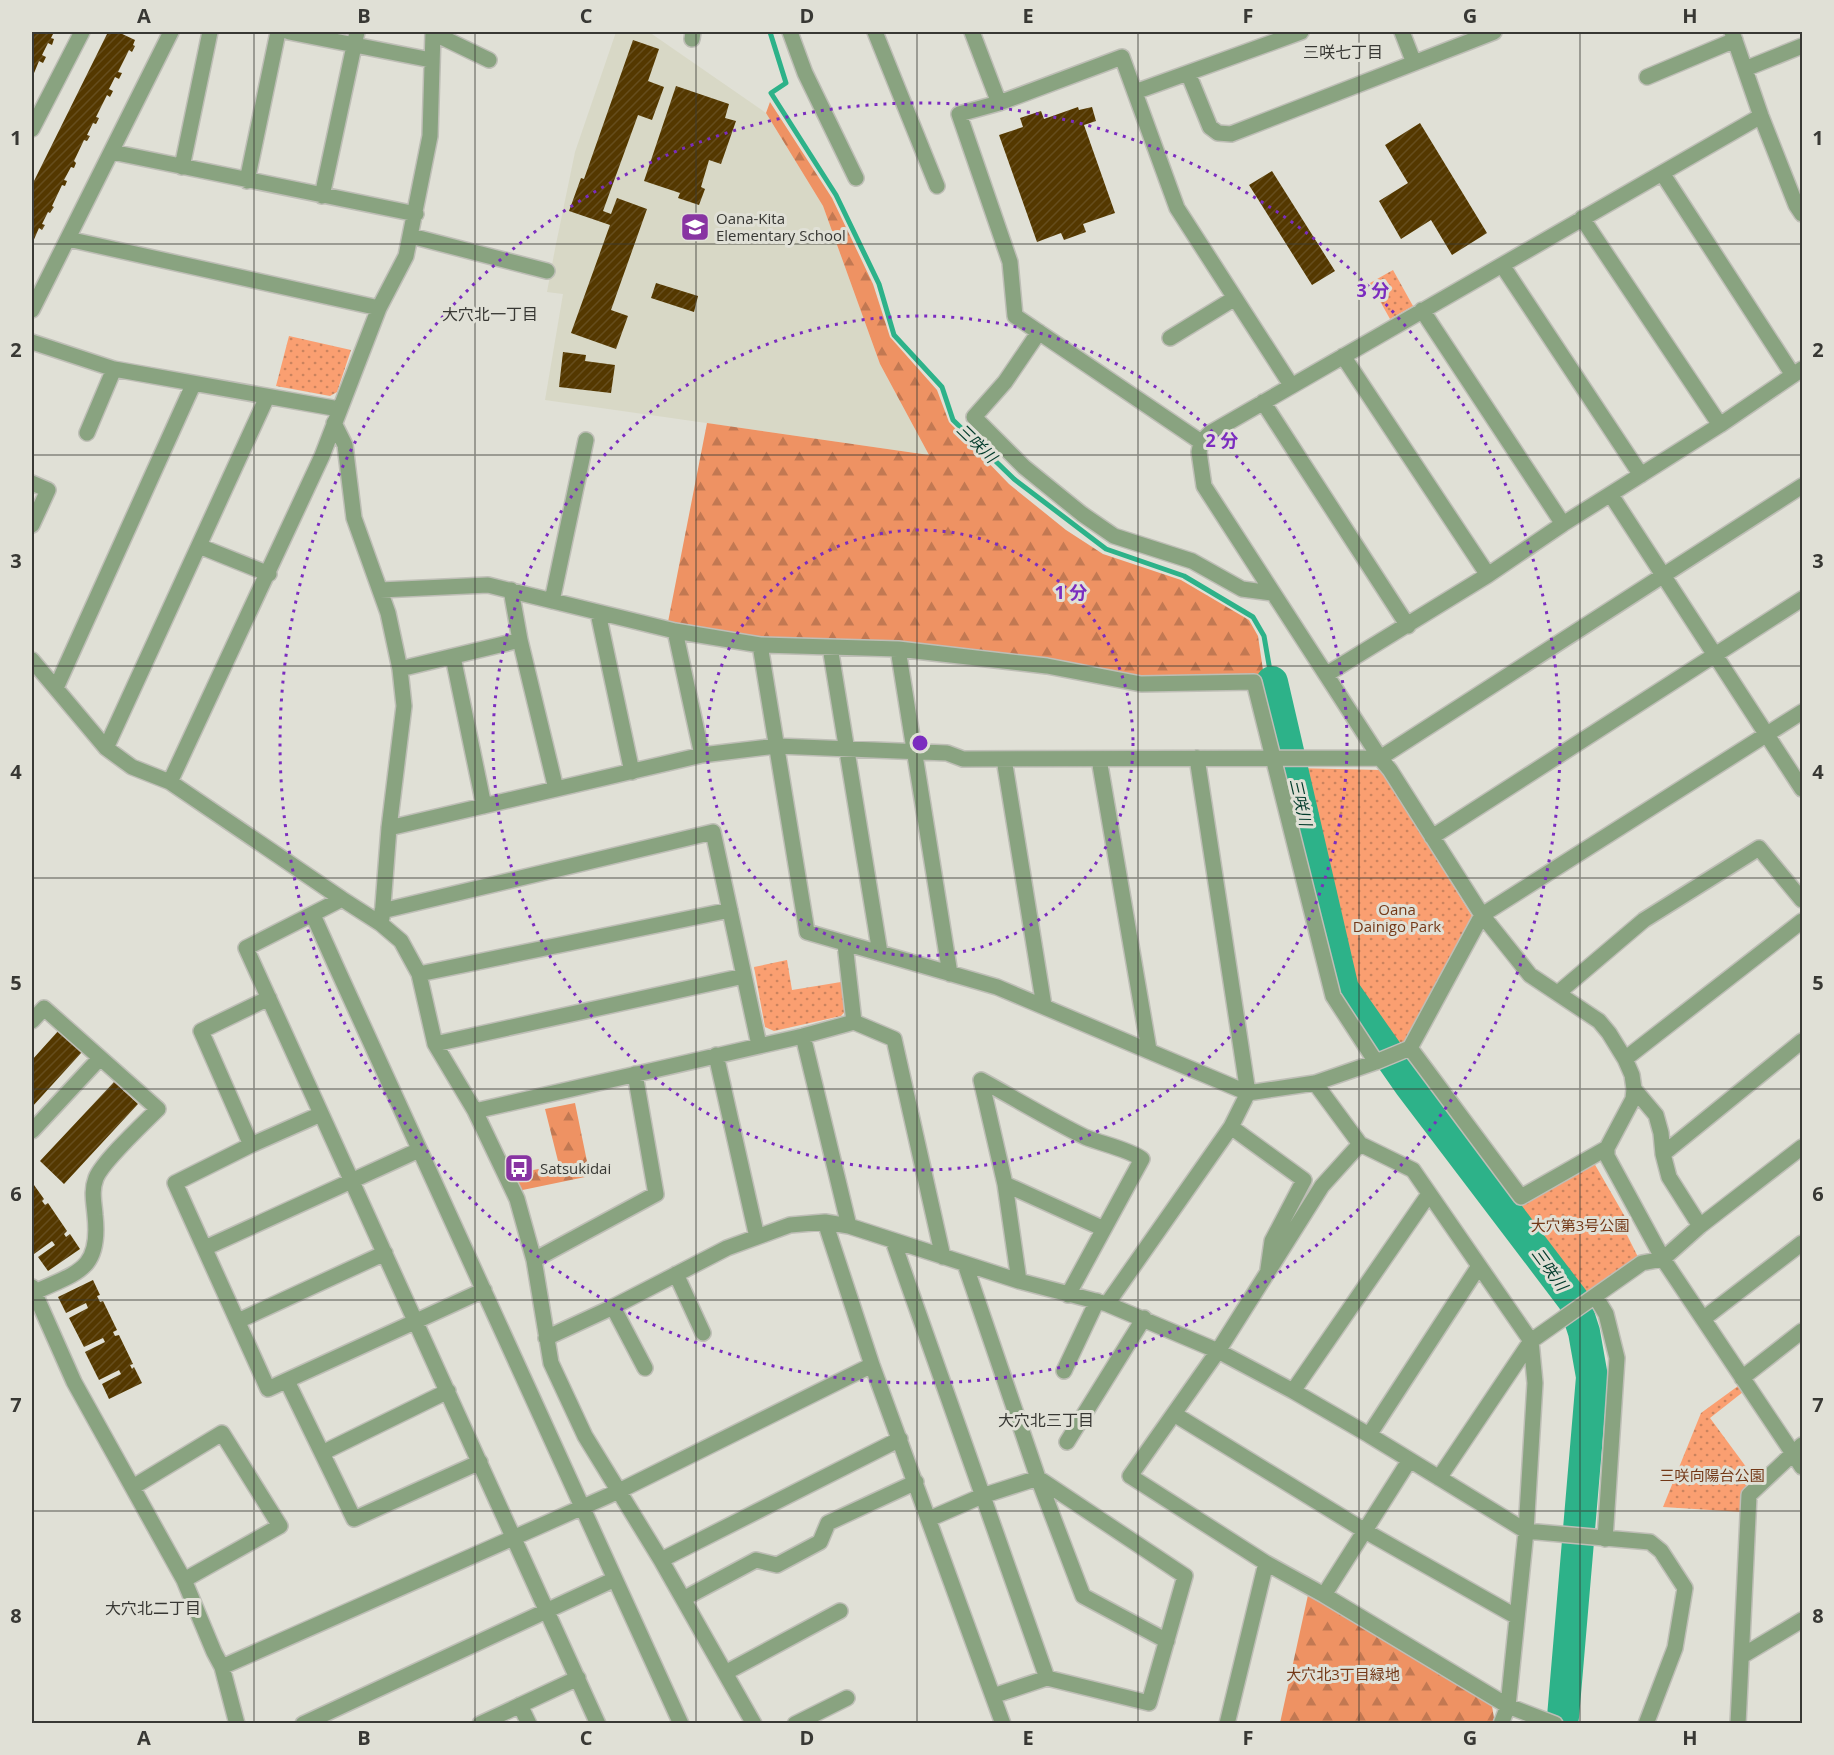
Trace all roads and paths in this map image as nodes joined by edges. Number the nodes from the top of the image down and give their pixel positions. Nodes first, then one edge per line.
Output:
1 (81, 32) edge
2 (171, 32) edge
3 (210, 32) edge
4 (278, 32) edge
5 (289, 32) edge
6 (433, 32) edge
7 (790, 32) edge
8 (875, 32) edge
9 (972, 32) edge
10 (1301, 32) edge
11 (1402, 32) edge
12 (1494, 32) edge
13 (1734, 36) edge
14 (356, 38) edge
15 (1803, 46) edge
16 (431, 60) junction
17 (489, 60) dead end
18 (1414, 63) junction
19 (1745, 69) junction
20 (1188, 73) junction
21 (1647, 77) dead end
22 (1135, 92) junction
23 (999, 103) junction
24 (1761, 116) junction
25 (32, 129) edge
26 (112, 152) junction
27 (182, 167) junction
28 (1662, 173) junction
29 (856, 178) dead end
30 (247, 181) junction
31 (937, 186) dead end
32 (322, 196) junction
33 (416, 214) junction
34 (1803, 214) edge
35 (1582, 218) junction
36 (411, 236) junction
37 (68, 239) junction
38 (1502, 265) junction
39 (547, 271) dead end
40 (35, 293) edge
41 (1235, 298) junction
42 (379, 308) junction
43 (32, 310) edge
44 (1422, 310) junction
45 (1039, 332) junction
46 (1170, 338) dead end
47 (32, 342) edge
48 (1343, 356) junction
49 (114, 369) junction
50 (1798, 372) edge
51 (194, 384) junction
52 (1291, 386) junction
53 (267, 397) junction
54 (1263, 402) junction
55 (337, 416) junction
56 (1720, 425) junction
57 (87, 433) dead end
58 (586, 440) dead end
59 (1201, 442) junction
60 (1641, 475) junction
61 (32, 483) edge
62 (1803, 486) edge
63 (1611, 495) junction
64 (1563, 524) junction
65 (32, 525) edge
66 (199, 546) junction
67 (269, 574) junction
68 (1488, 575) junction
69 (1663, 576) junction
70 (380, 590) junction
71 (511, 590) junction
72 (1272, 592) junction
73 (1803, 599) edge
74 (552, 601) junction
75 (598, 613) junction
76 (1408, 626) junction
77 (675, 631) junction
78 (520, 640) junction
79 (760, 645) junction
80 (830, 647) junction
81 (898, 649) junction
82 (1716, 656) junction
83 (453, 657) junction
84 (32, 660) edge
85 (400, 669) junction
86 (1327, 674) junction
87 (56, 688) junction
88 (1803, 712) edge
89 (1768, 735) junction
90 (777, 746) junction
91 (106, 748) junction
92 (846, 749) junction
93 (915, 751) junction
94 (702, 755) junction
95 (1197, 758) junction
96 (1380, 758) junction
97 (1004, 759) junction
98 (1099, 759) junction
99 (1283, 759) junction
100 (632, 772) junction
101 (170, 782) junction
102 (556, 789) junction
103 (1803, 789) edge
104 (484, 806) junction
105 (389, 828) junction
106 (1432, 837) junction
107 (342, 899) junction
108 (1803, 900) edge
109 (730, 910) junction
110 (313, 915) junction
111 (1482, 915) junction
112 (382, 917) junction
113 (1803, 921) edge
114 (845, 944) junction
115 (880, 953) junction
116 (419, 974) junction
117 (950, 974) junction
118 (744, 976) junction
119 (1558, 993) junction
120 (269, 998) junction
121 (1044, 1006) junction
122 (32, 1021) edge
123 (854, 1022) junction
124 (803, 1036) junction
125 (1803, 1041) edge
126 (435, 1044) junction
127 (759, 1045) junction
128 (1410, 1048) junction
129 (1149, 1050) junction
130 (716, 1055) junction
131 (100, 1058) junction
132 (1624, 1059) junction
133 (1376, 1062) junction
134 (635, 1074) junction
135 (1315, 1083) junction
136 (1634, 1089) junction
137 (1248, 1093) junction
138 (475, 1112) junction
139 (321, 1114) junction
140 (1231, 1127) junction
141 (32, 1131) edge
142 (1360, 1144) junction
143 (251, 1145) junction
144 (1803, 1147) edge
145 (1607, 1148) junction
146 (418, 1150) junction
147 (1662, 1154) junction
148 (352, 1181) junction
149 (1005, 1184) junction
150 (1429, 1194) junction
151 (825, 1222) junction
152 (849, 1226) junction
153 (1700, 1226) junction
154 (1104, 1228) junction
155 (757, 1237) junction
156 (893, 1241) junction
157 (1803, 1243) edge
158 (205, 1248) junction
159 (385, 1253) junction
160 (943, 1257) junction
161 (1663, 1259) junction
162 (534, 1260) junction
163 (965, 1264) junction
164 (1479, 1266) junction
165 (676, 1274) junction
166 (1267, 1275) junction
167 (1019, 1281) junction
168 (33, 1290) edge
169 (484, 1290) junction
170 (1068, 1294) junction
171 (1595, 1296) junction
172 (1102, 1303) junction
173 (613, 1307) junction
174 (1144, 1318) junction
175 (1703, 1319) junction
176 (238, 1321) junction
177 (415, 1321) junction
178 (1803, 1331) edge
179 (703, 1332) dead end
180 (546, 1338) junction
181 (1531, 1341) junction
182 (1218, 1351) junction
183 (872, 1365) junction
184 (645, 1368) dead end
185 (1064, 1371) dead end
186 (1742, 1378) junction
187 (287, 1381) junction
188 (447, 1391) junction
189 (1293, 1391) junction
190 (1174, 1414) junction
191 (1369, 1435) junction
192 (900, 1439) junction
193 (1067, 1442) dead end
194 (1798, 1449) edge
195 (322, 1453) junction
196 (1409, 1461) junction
197 (480, 1462) junction
198 (1803, 1467) edge
199 (1038, 1478) junction
200 (1439, 1478) junction
201 (916, 1482) junction
202 (133, 1487) junction
203 (618, 1491) junction
204 (982, 1496) junction
205 (581, 1508) junction
206 (928, 1519) junction
207 (1365, 1531) junction
208 (1526, 1531) junction
209 (513, 1536) junction
210 (1605, 1539) junction
211 (661, 1560) junction
212 (1266, 1563) junction
213 (615, 1579) junction
214 (184, 1580) junction
215 (1324, 1595) junction
216 (683, 1599) junction
217 (547, 1611) junction
218 (840, 1611) dead end
219 (1517, 1617) junction
220 (1803, 1620) edge
221 (1167, 1641) junction
222 (1742, 1656) junction
223 (222, 1667) junction
224 (725, 1673) junction
225 (578, 1678) junction
226 (1047, 1678) junction
227 (993, 1696) junction
228 (847, 1698) dead end
229 (520, 1705) junction
230 (1508, 1706) junction
231 (236, 1723) edge
232 (303, 1724) edge
233 (480, 1724) edge
234 (529, 1724) edge
235 (598, 1724) edge
236 (681, 1724) edge
237 (754, 1724) edge
238 (795, 1724) edge
239 (1003, 1724) edge
240 (1227, 1724) edge
241 (1502, 1724) edge
242 (1555, 1724) edge
243 (1646, 1724) edge
244 (1738, 1724) edge

1 - 25 street
2 - 26 street
3 - 27 street
4 - 30 street
5 - 14 street
6 - 16 street
6 - 17 street
7 - 29 street
8 - 31 street
9 - 23 street
10 - 20 street
11 - 18 street
12 - 18 street
13 - 19 street
13 - 21 street
14 - 16 street
14 - 32 street
15 - 19 street
16 - 33 street
18 - 20 street
19 - 24 street
20 - 22 street
22 - 23 street
22 - 41 street
23 - 45 street
24 - 28 street
24 - 34 street
26 - 27 street
26 - 37 street
27 - 30 street
28 - 35 street
28 - 50 street
30 - 32 street
32 - 33 street
33 - 36 street
35 - 38 street
35 - 56 street
36 - 39 street
36 - 42 street
37 - 40 street
37 - 42 street
38 - 44 street
38 - 60 street
40 - 43 street
41 - 46 street
41 - 52 street
42 - 55 street
44 - 48 street
44 - 64 street
45 - 59 street
45 - 72 street
47 - 49 street
48 - 52 street
48 - 68 street
49 - 51 street
49 - 57 street
50 - 56 street
51 - 53 street
51 - 87 street
52 - 54 street
53 - 55 street
53 - 66 street
54 - 59 street
54 - 76 street
55 - 67 street
55 - 70 street
56 - 60 street
58 - 74 street
59 - 72 street
60 - 63 street
61 - 65 street
62 - 69 street
63 - 64 street
63 - 69 street
64 - 68 street
66 - 67 street
66 - 91 street
67 - 101 street
68 - 76 street
69 - 82 street
69 - 96 street
70 - 71 street
70 - 85 street
71 - 74 street
71 - 78 street
72 - 86 street
73 - 82 street
74 - 75 street
75 - 77 street
75 - 100 street
76 - 86 street
77 - 79 street
77 - 94 street
78 - 83 street
78 - 102 street
79 - 80 street
79 - 90 street
80 - 81 street
80 - 92 street
81 - 93 street
81 - 99 street
82 - 89 street
82 - 106 street
83 - 85 street
83 - 104 street
84 - 87 street
85 - 105 street
86 - 96 street
87 - 91 street
88 - 89 street
89 - 103 street
89 - 111 street
90 - 92 street
90 - 94 street
90 - 114 street
91 - 101 street
92 - 93 street
92 - 115 street
93 - 97 street
93 - 117 street
94 - 100 street
95 - 98 street
95 - 99 street
95 - 137 street
96 - 99 street
96 - 106 street
97 - 98 street
97 - 121 street
98 - 129 street
99 - 133 street
100 - 102 street
101 - 107 street
102 - 104 street
104 - 105 street
105 - 112 street
106 - 111 street
107 - 110 street
107 - 112 street
108 - 119 street
109 - 112 street
109 - 116 street
109 - 118 street
110 - 120 street
110 - 146 street
111 - 119 street
111 - 128 street
112 - 116 street
113 - 132 street
114 - 115 street
114 - 123 street
115 - 117 street
116 - 126 street
117 - 121 street
118 - 126 street
118 - 127 street
119 - 132 street
120 - 139 street
120 - 143 street
121 - 129 street
122 - 131 street
123 - 124 street
123 - 160 street
124 - 127 street
124 - 152 street
125 - 147 street
126 - 138 street
127 - 130 street
128 - 133 street
128 - 145 street
129 - 137 street
130 - 134 street
130 - 155 street
131 - 141 street
131 - 168 street
132 - 136 street
133 - 135 street
134 - 138 street
134 - 162 street
135 - 137 street
135 - 142 street
136 - 145 street
136 - 147 street
137 - 140 street
138 - 162 street
139 - 143 street
139 - 148 street
140 - 166 street
140 - 172 street
142 - 150 street
142 - 166 street
143 - 158 street
144 - 153 street
145 - 161 street
146 - 148 street
146 - 169 street
147 - 153 street
148 - 158 street
148 - 159 street
149 - 154 street
149 - 154 street
149 - 167 street
150 - 164 street
150 - 189 street
151 - 152 street
151 - 155 street
151 - 183 street
152 - 156 street
153 - 161 street
154 - 170 street
155 - 165 street
156 - 160 street
156 - 204 street
157 - 175 street
158 - 176 street
159 - 176 street
159 - 177 street
160 - 163 street
161 - 171 street
161 - 175 street
162 - 180 street
163 - 167 street
163 - 199 street
164 - 181 street
164 - 191 street
165 - 173 street
165 - 179 street
166 - 182 street
167 - 170 street
168 - 202 street
169 - 177 street
169 - 205 street
170 - 172 street
171 - 181 street
171 - 210 street
172 - 174 street
172 - 185 street
173 - 180 street
173 - 184 street
174 - 182 street
174 - 193 street
175 - 186 street
176 - 187 street
177 - 187 street
177 - 188 street
178 - 186 street
180 - 203 street
181 - 200 street
181 - 208 street
182 - 189 street
182 - 190 street
183 - 192 street
183 - 203 street
186 - 194 street
187 - 195 street
188 - 195 street
188 - 197 street
189 - 191 street
190 - 207 street
190 - 212 street
191 - 196 street
192 - 201 street
192 - 211 street
194 - 198 street
194 - 222 street
195 - 197 street
196 - 200 street
196 - 207 street
197 - 209 street
199 - 204 street
199 - 221 street
199 - 221 street
200 - 208 street
201 - 206 street
201 - 216 street
202 - 214 street
202 - 214 street
203 - 205 street
203 - 211 street
204 - 206 street
204 - 226 street
205 - 209 street
205 - 213 street
206 - 227 street
207 - 215 street
207 - 219 street
208 - 210 street
208 - 219 street
209 - 217 street
209 - 223 street
210 - 243 street
211 - 216 street
212 - 215 street
212 - 240 street
213 - 217 street
213 - 236 street
214 - 223 street
215 - 230 street
216 - 224 street
217 - 225 street
217 - 232 street
218 - 224 street
219 - 230 street
220 - 222 street
221 - 226 street
222 - 244 street
223 - 231 street
224 - 237 street
225 - 229 street
225 - 235 street
226 - 227 street
227 - 239 street
228 - 238 street
229 - 233 street
229 - 234 street
230 - 241 street
230 - 242 street

